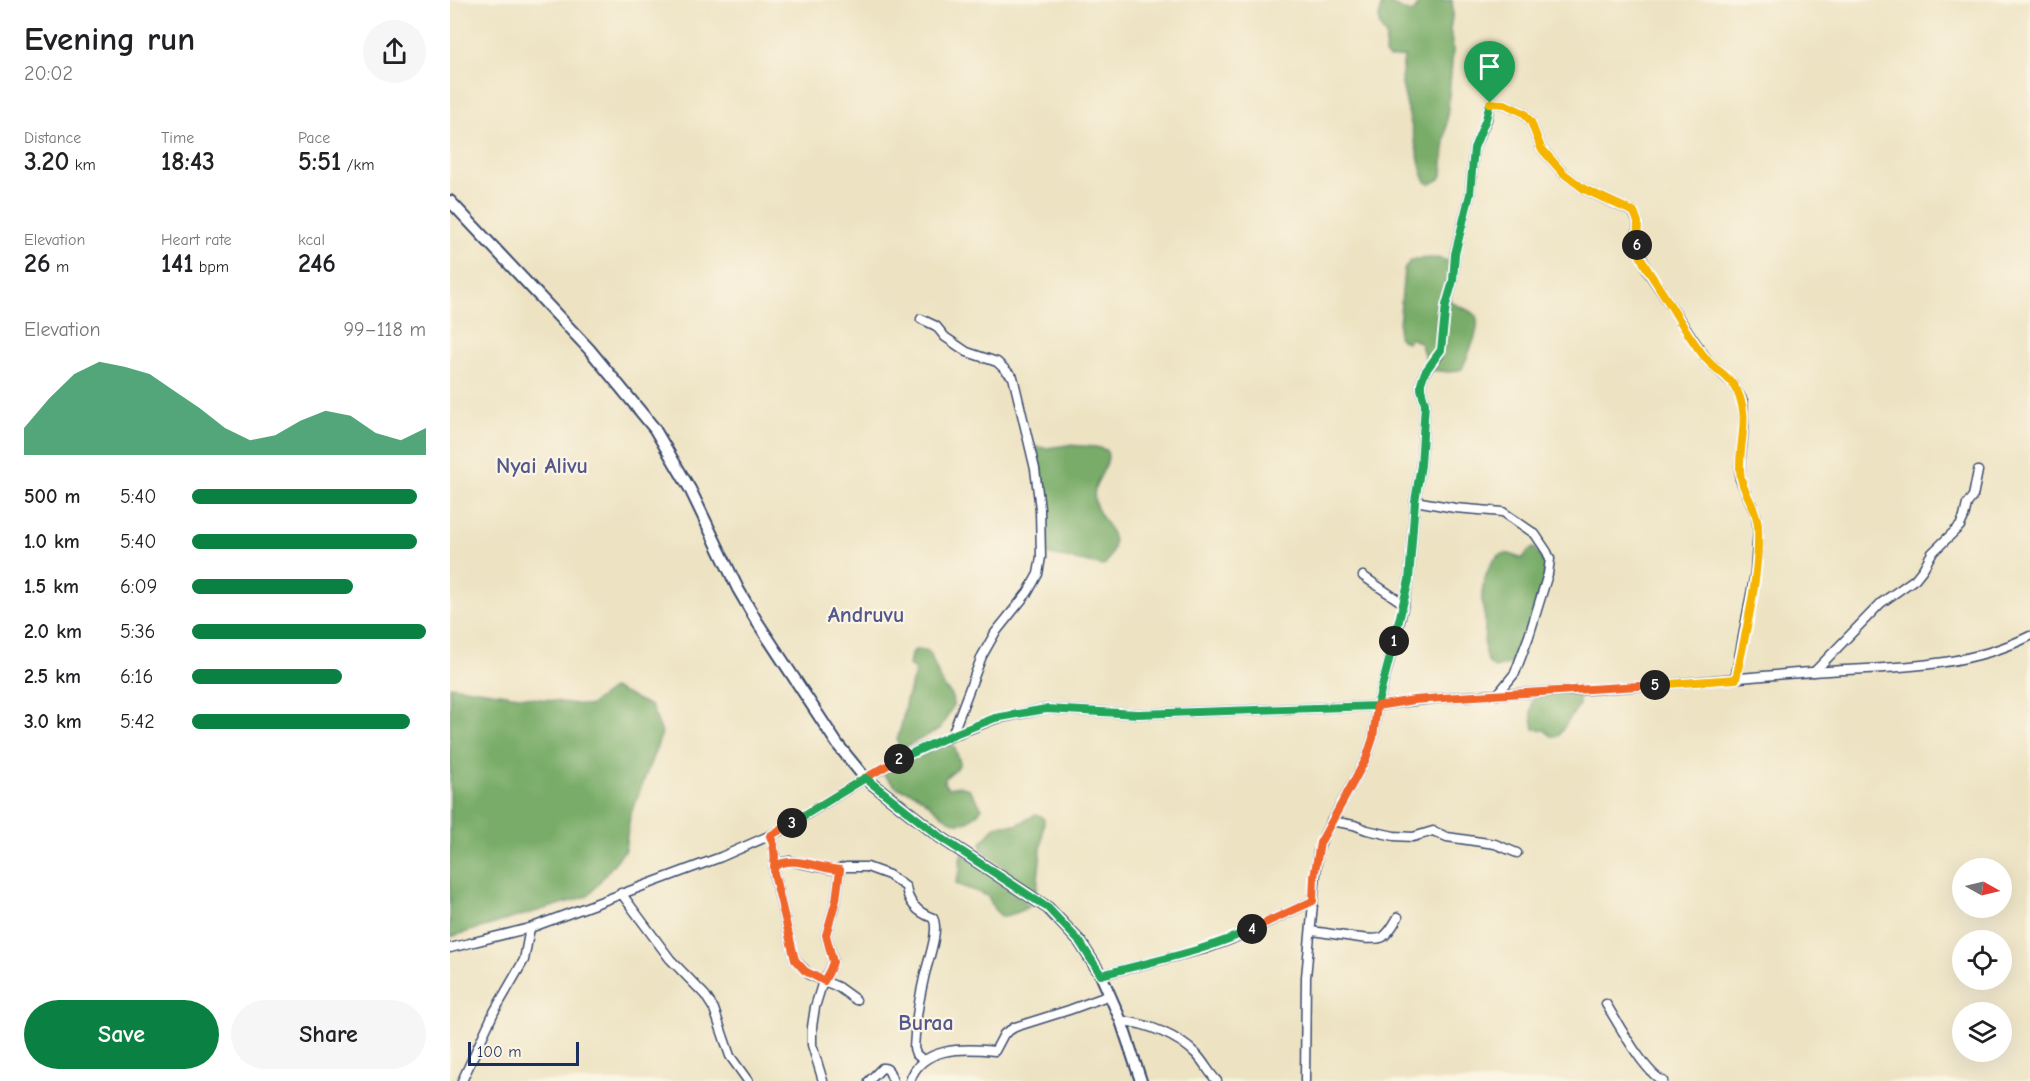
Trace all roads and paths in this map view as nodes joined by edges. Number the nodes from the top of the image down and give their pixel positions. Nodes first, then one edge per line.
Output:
1 (450, 201) edge
2 (921, 319) dead end
3 (1978, 471) dead end
4 (1415, 501) junction
5 (1363, 576) dead end
6 (1404, 604) junction
7 (2030, 636) edge
8 (1814, 672) junction
9 (1736, 679) junction
10 (1497, 695) junction
11 (1377, 706) junction
12 (952, 735) junction
13 (865, 778) junction
14 (1331, 821) junction
15 (770, 836) junction
16 (1517, 853) dead end
17 (774, 867) junction
18 (840, 870) junction
19 (621, 893) junction
20 (1313, 901) junction
21 (1398, 917) dead end
22 (530, 928) junction
23 (1311, 931) junction
24 (450, 948) edge
25 (1101, 975) junction
26 (824, 981) junction
27 (1110, 995) junction
28 (856, 1000) dead end
29 (1606, 1004) dead end
30 (1121, 1021) junction
31 (924, 1060) junction
32 (462, 1081) edge
33 (748, 1081) edge
34 (823, 1081) edge
35 (869, 1081) edge
36 (893, 1081) edge
37 (910, 1081) edge
38 (1141, 1081) edge
39 (1217, 1081) edge
40 (1305, 1081) edge
41 (1663, 1081) edge

1 - 13 street
2 - 12 street
3 - 8 street
4 - 6 street
4 - 9 street
4 - 10 street
5 - 6 street
6 - 11 street
7 - 8 street
8 - 9 street
9 - 10 street
10 - 11 street
11 - 12 street
11 - 14 street
12 - 13 street
13 - 15 street
13 - 25 street
14 - 16 street
14 - 20 street
15 - 17 street
15 - 19 street
17 - 18 street
17 - 26 street
18 - 26 street
18 - 31 street
19 - 22 street
19 - 33 street
20 - 23 street
20 - 25 street
21 - 23 street
22 - 24 street
22 - 32 street
23 - 40 street
25 - 27 street
26 - 28 street
26 - 34 street
27 - 30 street
27 - 31 street
29 - 41 street
30 - 38 street
30 - 39 street
31 - 37 street
35 - 36 street

